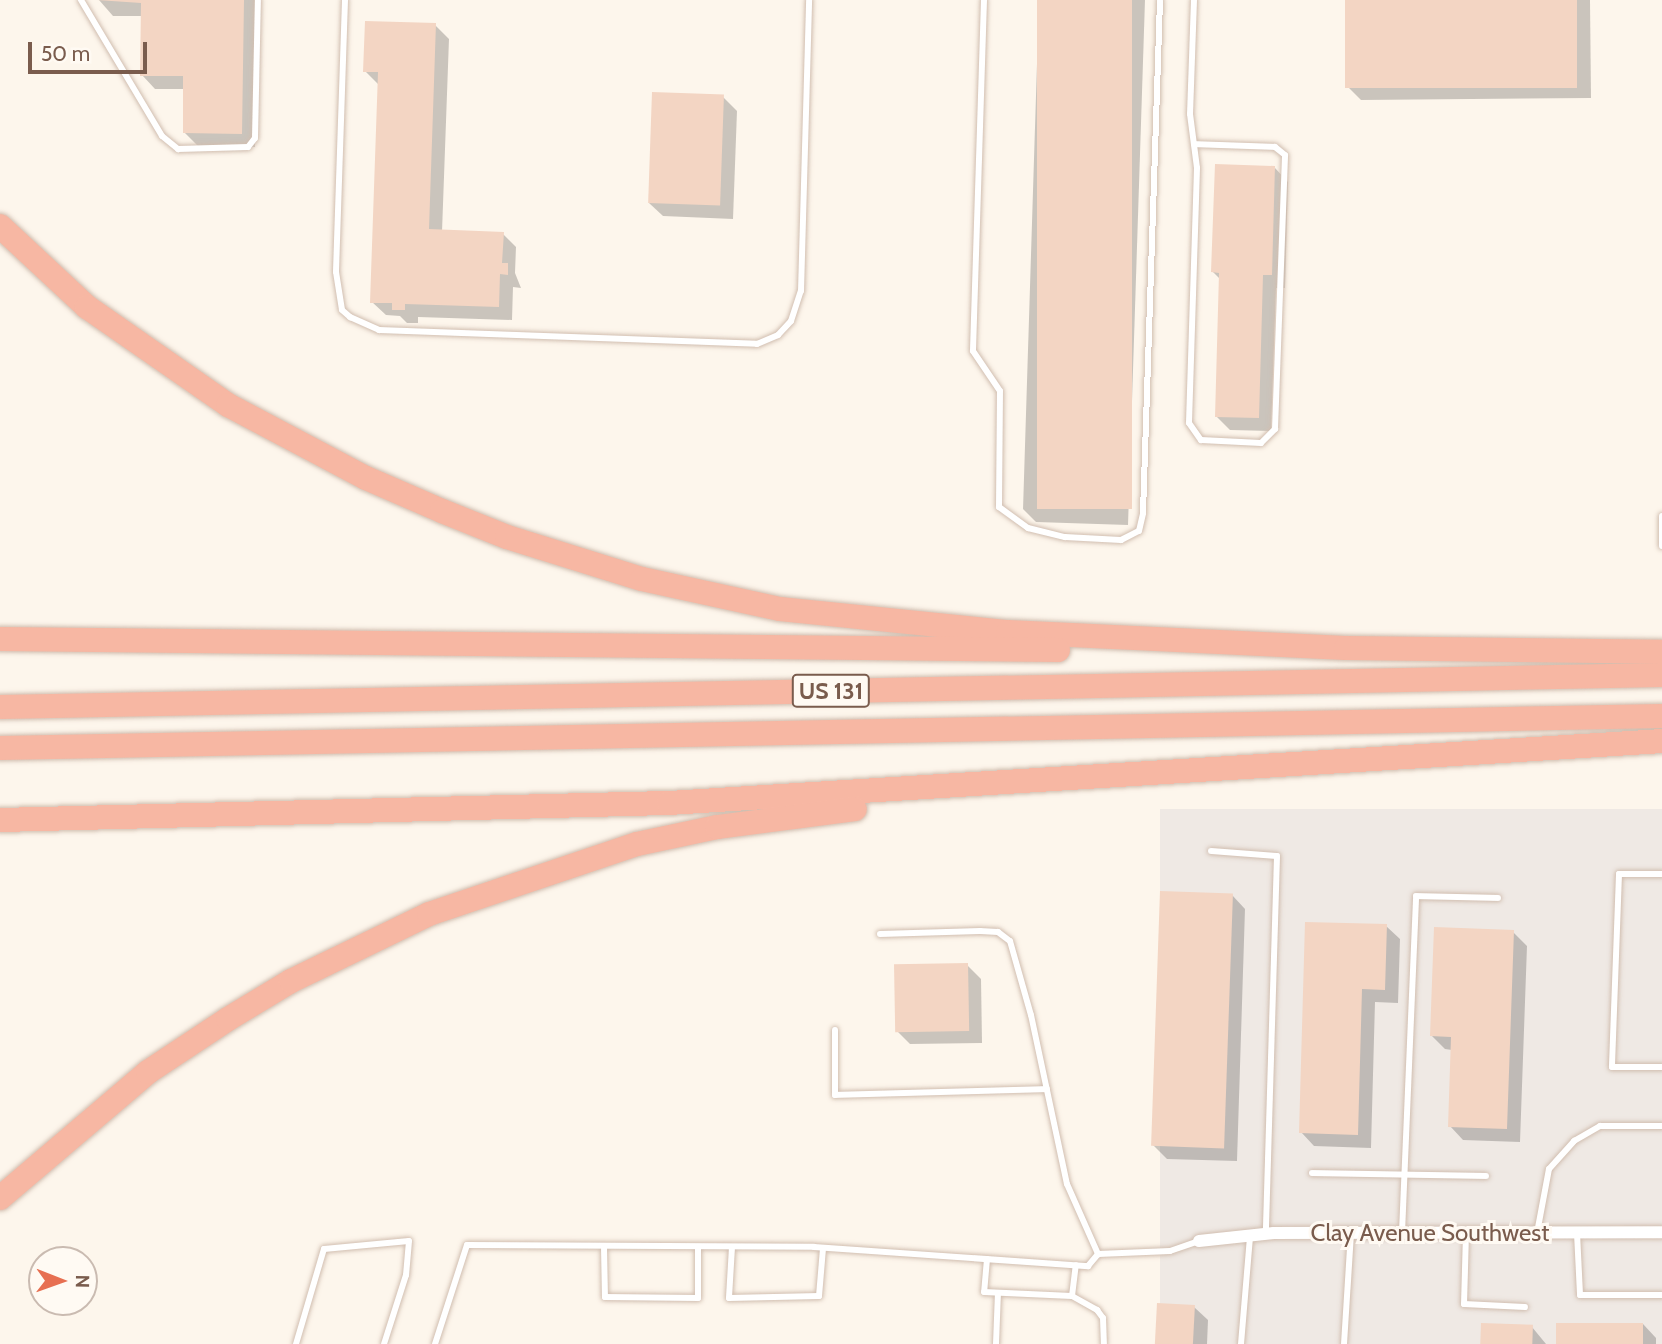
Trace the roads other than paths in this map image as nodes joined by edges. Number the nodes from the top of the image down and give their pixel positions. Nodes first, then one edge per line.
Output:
1 (81, 0) edge
2 (258, 0) edge
3 (345, 0) edge
4 (809, 0) edge
5 (984, 0) edge
6 (1160, 0) edge
7 (1194, 0) edge
8 (1194, 144) junction
9 (0, 226) edge
10 (1662, 516) edge
11 (1662, 546) edge
12 (0, 639) edge
13 (1346, 648) junction
14 (1662, 652) edge
15 (1662, 675) edge
16 (0, 707) edge
17 (1662, 716) edge
18 (1662, 741) edge
19 (0, 748) edge
20 (1094, 779) junction
21 (0, 820) edge
22 (1211, 851) dead end
23 (1662, 874) edge
24 (1497, 898) dead end
25 (880, 934) dead end
26 (835, 1030) dead end
27 (1662, 1067) edge
28 (1047, 1089) junction
29 (1662, 1126) edge
30 (1312, 1173) dead end
31 (1405, 1176) junction
32 (1486, 1176) dead end
33 (0, 1198) edge
34 (1662, 1232) edge
35 (1266, 1233) junction
36 (1351, 1233) junction
37 (1402, 1233) junction
38 (1466, 1233) junction
39 (1536, 1233) junction
40 (1577, 1233) junction
41 (1250, 1234) junction
42 (1199, 1241) joint
43 (604, 1247) junction
44 (698, 1247) junction
45 (732, 1247) junction
46 (823, 1248) junction
47 (1098, 1254) junction
48 (987, 1259) junction
49 (1076, 1265) junction
50 (998, 1293) junction
51 (1662, 1295) edge
52 (1073, 1296) junction
53 (1525, 1307) dead end
54 (296, 1344) edge
55 (384, 1344) edge
56 (435, 1344) edge
57 (996, 1344) edge
58 (1104, 1344) edge
59 (1241, 1344) edge
60 (1344, 1344) edge

1 - 2 lane
3 - 4 lane
5 - 6 lane
7 - 8 lane
8 - 8 lane
9 - 13 highway
10 - 11 lane
12 - 13 highway
13 - 14 highway
15 - 16 highway, US 131
17 - 19 highway, US 131
18 - 20 highway
20 - 21 highway
20 - 33 highway
22 - 35 lane
23 - 27 lane
24 - 31 lane
25 - 28 lane
26 - 28 lane
28 - 47 lane
29 - 39 lane
30 - 31 lane
31 - 32 lane
31 - 37 lane
34 - 40 street, Clay Avenue Southwest
35 - 36 street, Clay Avenue Southwest
35 - 41 street, Clay Avenue Southwest
36 - 37 street, Clay Avenue Southwest
36 - 60 lane
37 - 38 street, Clay Avenue Southwest
38 - 39 street, Clay Avenue Southwest
38 - 53 lane
39 - 40 street, Clay Avenue Southwest
40 - 51 lane
41 - 42 street, Clay Avenue Southwest
41 - 59 lane
42 - 47 lane
43 - 44 lane
43 - 44 lane
43 - 56 lane
44 - 45 lane
45 - 46 lane
45 - 46 lane
46 - 48 lane
47 - 49 lane
48 - 49 lane
48 - 50 lane
49 - 52 lane
50 - 52 lane
50 - 57 lane
52 - 58 lane
54 - 55 lane

